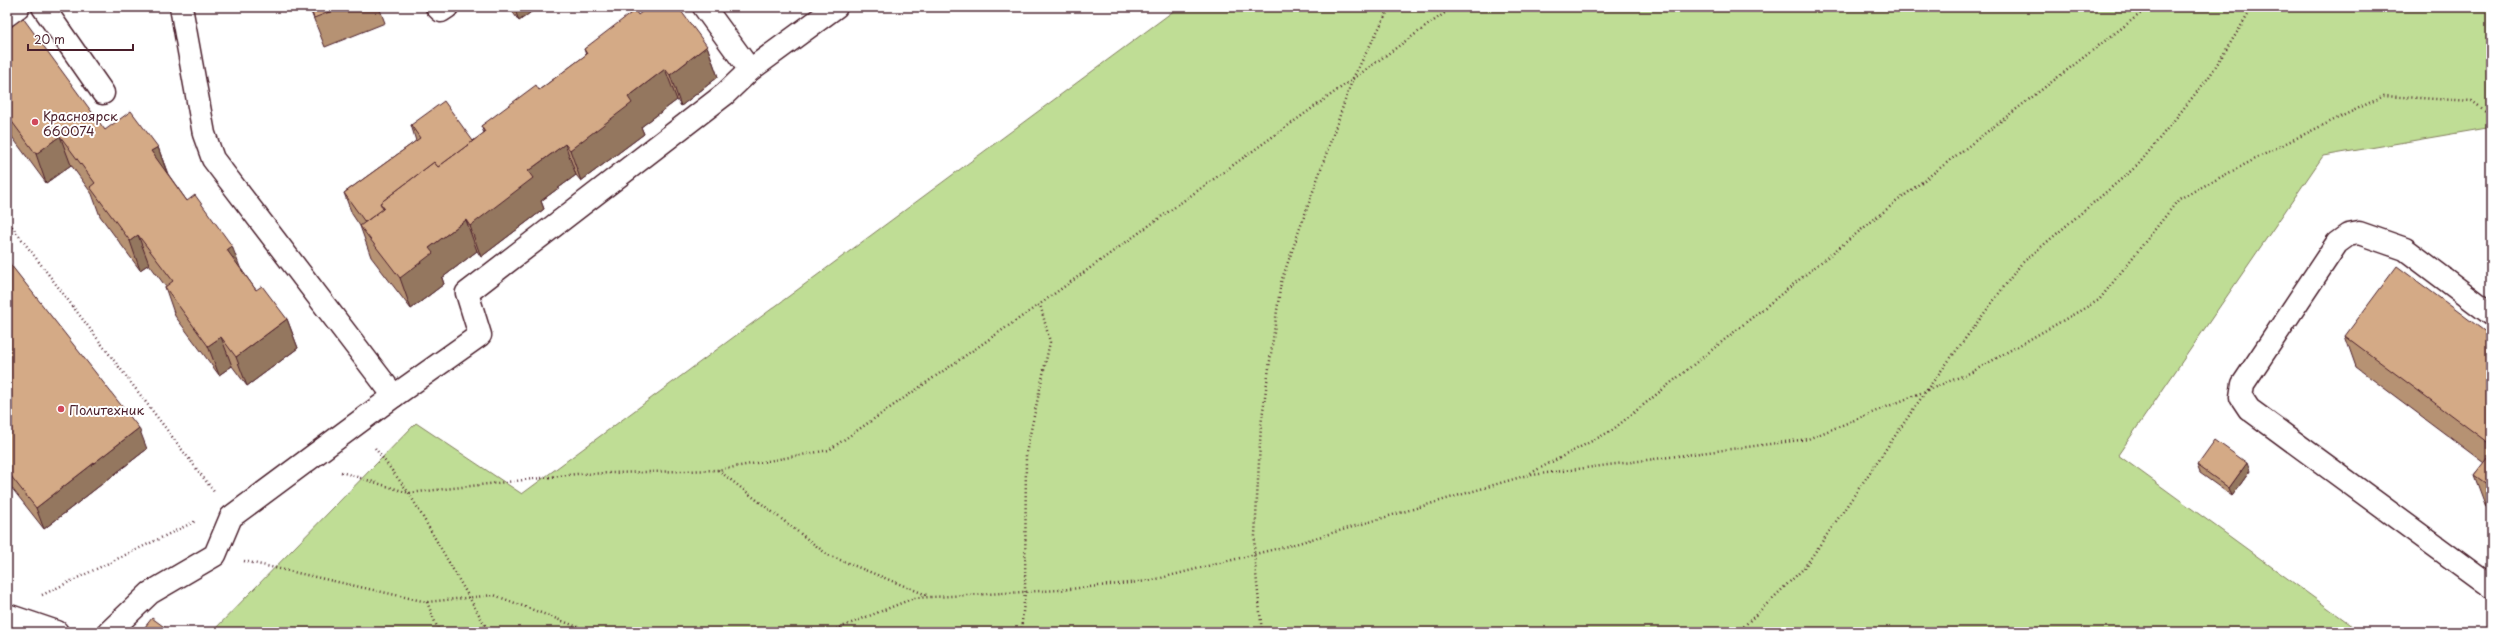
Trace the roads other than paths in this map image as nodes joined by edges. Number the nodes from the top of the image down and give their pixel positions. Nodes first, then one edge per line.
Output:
1 (18, 7) edge
2 (43, 7) edge
3 (181, 7) edge
4 (437, 7) edge
5 (447, 7) edge
6 (704, 7) edge
7 (836, 7) edge
8 (7, 15) edge
9 (750, 70) junction
10 (103, 93) dead end
11 (2491, 314) edge
12 (394, 396) junction
13 (2491, 587) edge
14 (7, 615) edge
15 (57, 632) edge
16 (109, 632) edge

1 - 8 lane
2 - 10 lane
3 - 12 lane
4 - 5 lane
6 - 9 lane
7 - 9 lane
9 - 12 lane
11 - 13 lane
12 - 16 lane
14 - 15 lane

